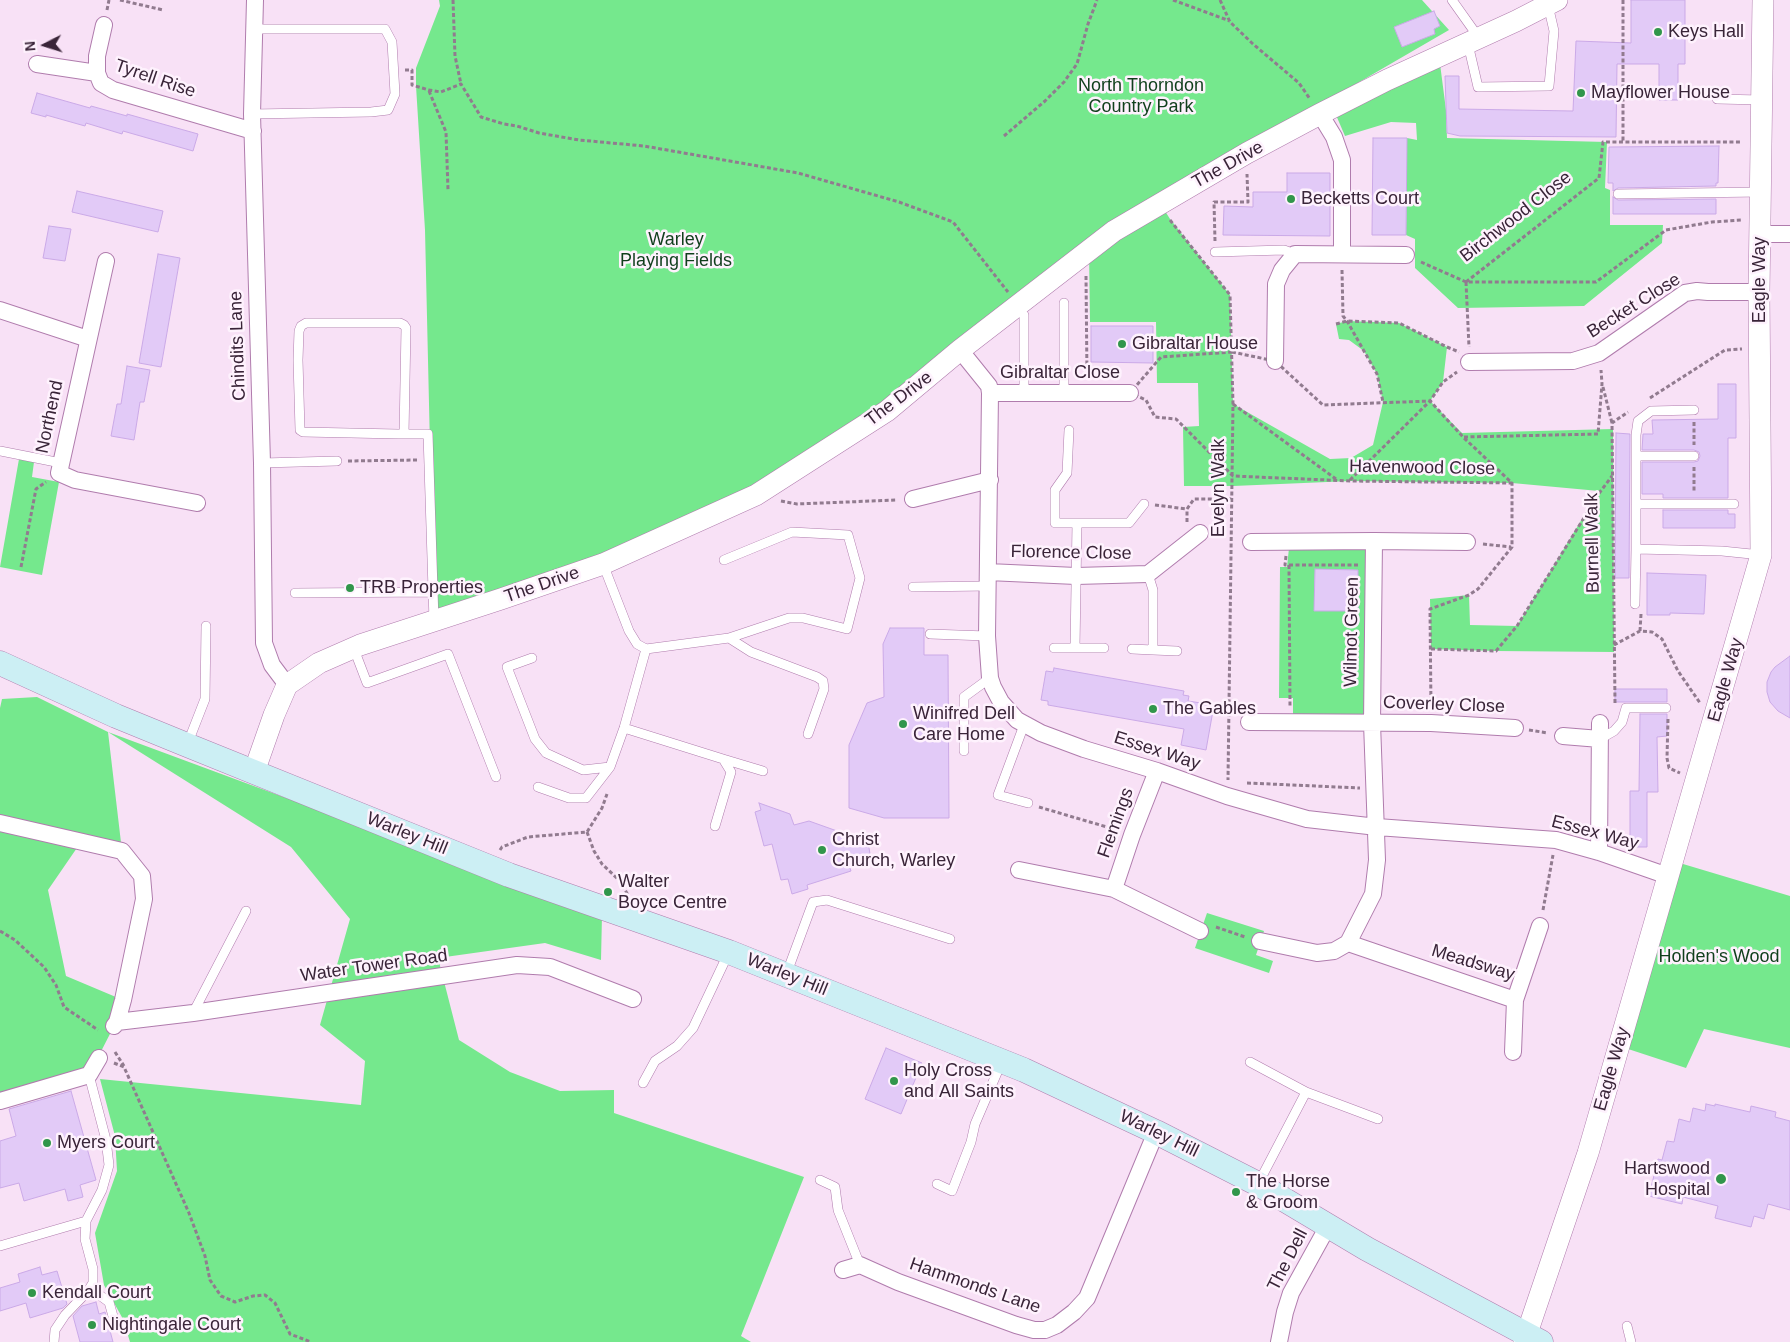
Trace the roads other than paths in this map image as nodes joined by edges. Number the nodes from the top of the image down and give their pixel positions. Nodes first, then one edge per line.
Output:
1 (255, 0) edge
2 (1452, 0) edge
3 (1763, 0) edge
4 (1552, 2) edge
5 (1459, 4) edge
6 (104, 26) dead end
7 (255, 29) junction
8 (1474, 41) junction
9 (37, 64) dead end
10 (96, 73) junction
11 (1718, 99) dead end
12 (1761, 100) junction
13 (252, 114) junction
14 (1320, 114) junction
15 (253, 131) junction
16 (1761, 192) junction
17 (1618, 194) dead end
18 (1760, 226) junction
19 (1790, 234) edge
20 (1215, 252) road end
21 (1295, 254) junction
22 (1342, 254) junction
23 (1406, 255) road end
24 (106, 261) dead end
25 (1760, 292) junction
26 (1064, 302) dead end
27 (0, 310) edge
28 (1021, 310) junction
29 (88, 338) junction
30 (960, 350) junction
31 (1469, 359) road end
32 (1275, 361) road end
33 (990, 393) junction
34 (1064, 393) junction
35 (1130, 393) road end
36 (1024, 394) junction
37 (1694, 410) dead end
38 (1069, 430) dead end
39 (404, 434) junction
40 (0, 451) edge
41 (1636, 456) junction
42 (1694, 456) dead end
43 (337, 462) road end
44 (262, 463) junction
45 (60, 468) junction
46 (990, 480) junction
47 (913, 500) road end
48 (197, 503) dead end
49 (1144, 504) road end
50 (1636, 504) junction
51 (1734, 504) dead end
52 (1077, 523) junction
53 (1194, 538) road end
54 (1374, 541) junction
55 (1251, 542) dead end
56 (1467, 542) road end
57 (1636, 549) junction
58 (1761, 555) junction
59 (724, 560) dead end
60 (602, 564) junction
61 (1148, 574) junction
62 (1076, 576) junction
63 (988, 579) junction
64 (913, 587) dead end
65 (433, 592) junction
66 (295, 593) dead end
67 (1635, 604) dead end
68 (434, 621) junction
69 (206, 626) dead end
70 (930, 634) dead end
71 (986, 636) junction
72 (728, 638) junction
73 (646, 648) junction
74 (1054, 648) dead end
75 (1075, 648) junction
76 (1104, 648) dead end
77 (354, 649) junction
78 (1132, 650) dead end
79 (1153, 650) junction
80 (1176, 651) dead end
81 (532, 658) dead end
82 (7, 669) edge
83 (990, 678) junction
84 (287, 685) junction
85 (1666, 708) road end
86 (1249, 722) dead end
87 (1372, 723) junction
88 (1024, 725) junction
89 (624, 728) junction
90 (1515, 728) road end
91 (1605, 731) junction
92 (808, 734) dead end
93 (1563, 736) road end
94 (187, 745) junction
95 (964, 751) dead end
96 (723, 760) junction
97 (610, 767) junction
98 (1157, 770) junction
99 (764, 771) dead end
100 (254, 772) junction
101 (496, 777) dead end
102 (538, 787) dead end
103 (1028, 803) road end
104 (0, 824) edge
105 (715, 826) dead end
106 (1377, 827) junction
107 (1599, 852) junction
108 (1019, 870) dead end
109 (1668, 876) junction
110 (1114, 889) junction
111 (246, 911) dead end
112 (1540, 926) road end
113 (1200, 931) road end
114 (950, 939) dead end
115 (1260, 942) road end
116 (1348, 942) junction
117 (729, 952) junction
118 (786, 975) junction
119 (633, 999) dead end
120 (1514, 1000) junction
121 (193, 1013) junction
122 (1513, 1052) dead end
123 (99, 1058) road end
124 (1002, 1061) junction
125 (1250, 1062) dead end
126 (89, 1075) junction
127 (643, 1083) dead end
128 (1306, 1092) junction
129 (0, 1101) edge
130 (1378, 1119) dead end
131 (1156, 1132) junction
132 (820, 1180) dead end
133 (937, 1184) dead end
134 (1258, 1184) junction
135 (86, 1221) junction
136 (1328, 1226) junction
137 (0, 1246) edge
138 (860, 1265) junction
139 (843, 1270) dead end
140 (88, 1291) junction
141 (1628, 1326) dead end
142 (116, 1327) dead end
143 (1034, 1336) edge
144 (1531, 1340) edge
145 (54, 1342) edge
146 (1279, 1342) edge
147 (1631, 1342) edge

1 - 7 street, Chindits Lane
2 - 5 lane
3 - 12 street, Eagle Way
4 - 8 street, The Drive
4 - 8 lane
5 - 8 lane
6 - 10 street, Tyrell Rise
7 - 13 street, Chindits Lane
7 - 13 lane
8 - 14 street, The Drive
9 - 10 street
10 - 15 street, Tyrell Rise
11 - 12 lane
12 - 16 street, Eagle Way
13 - 15 street, Chindits Lane
14 - 22 street
14 - 28 street, The Drive
15 - 44 street, Chindits Lane
16 - 17 lane
16 - 18 street, Eagle Way
18 - 19 street
18 - 25 street, Eagle Way
20 - 21 lane
21 - 22 street
21 - 32 street
22 - 23 street
24 - 29 street, Northend
25 - 31 street, Becket Close
25 - 58 street, Eagle Way
26 - 34 lane
27 - 29 street
28 - 30 street, The Drive
28 - 36 lane
29 - 45 street, Northend
30 - 33 street
30 - 60 street, The Drive
33 - 36 street, Gibraltar Close
33 - 46 street, Essex Way
34 - 35 street, Gibraltar Close
34 - 36 street, Gibraltar Close
37 - 41 lane
38 - 52 lane
39 - 39 lane
39 - 65 lane
40 - 45 lane
41 - 42 lane
41 - 50 lane
43 - 44 lane
44 - 84 street, Chindits Lane
45 - 48 street, Northend
46 - 47 street
46 - 63 street, Essex Way
49 - 52 lane
50 - 51 lane
50 - 57 lane
52 - 62 lane
53 - 61 street, Florence Close
54 - 55 street
54 - 56 street
54 - 87 street, Wilmot Green
57 - 58 lane
57 - 67 lane
58 - 109 street, Eagle Way
59 - 72 lane
60 - 68 street, The Drive
60 - 73 lane
61 - 62 street, Florence Close
61 - 79 lane
62 - 63 street, Florence Close
62 - 75 lane
63 - 64 lane
63 - 71 street, Essex Way
65 - 66 lane
65 - 68 lane
68 - 77 street, The Drive
69 - 94 lane
70 - 71 lane
71 - 83 street, Essex Way
72 - 73 lane
72 - 92 lane
73 - 89 lane
74 - 75 lane
75 - 76 lane
77 - 84 street, The Drive
77 - 101 lane
78 - 79 lane
79 - 80 lane
81 - 97 lane
82 - 94 main road, Warley Hill
83 - 88 street, Essex Way
83 - 95 lane
84 - 100 street
85 - 91 lane
86 - 87 street
87 - 90 street, Coverley Close
87 - 106 street, Wilmot Green
88 - 98 street, Essex Way
88 - 103 lane
89 - 96 lane
89 - 97 lane
91 - 93 street
91 - 107 street
94 - 100 main road, Warley Hill
96 - 99 lane
96 - 105 lane
97 - 102 lane
98 - 106 street, Essex Way
98 - 110 street, Flemings
100 - 117 main road, Warley Hill
104 - 121 street, Water Tower Road
106 - 107 street, Essex Way
106 - 116 street
107 - 109 street, Essex Way
108 - 110 street
109 - 144 street, Eagle Way
110 - 113 street
111 - 121 lane
112 - 120 street, Meadsway
114 - 118 lane
115 - 116 street
116 - 120 street, Meadsway
117 - 118 main road, Warley Hill
117 - 127 lane
118 - 124 main road, Warley Hill
119 - 121 street, Water Tower Road
120 - 122 street
123 - 126 street
124 - 131 main road, Warley Hill
124 - 133 lane
125 - 128 lane
126 - 129 street
126 - 135 lane
128 - 130 lane
128 - 134 lane
131 - 134 main road, Warley Hill
131 - 143 street, Hammonds Lane
132 - 138 lane
134 - 136 main road, Warley Hill
135 - 137 lane
135 - 140 lane
136 - 144 main road, Warley Hill
136 - 146 street, The Dell
138 - 139 street
138 - 143 street, Hammonds Lane
140 - 142 lane
140 - 145 lane
141 - 147 lane

